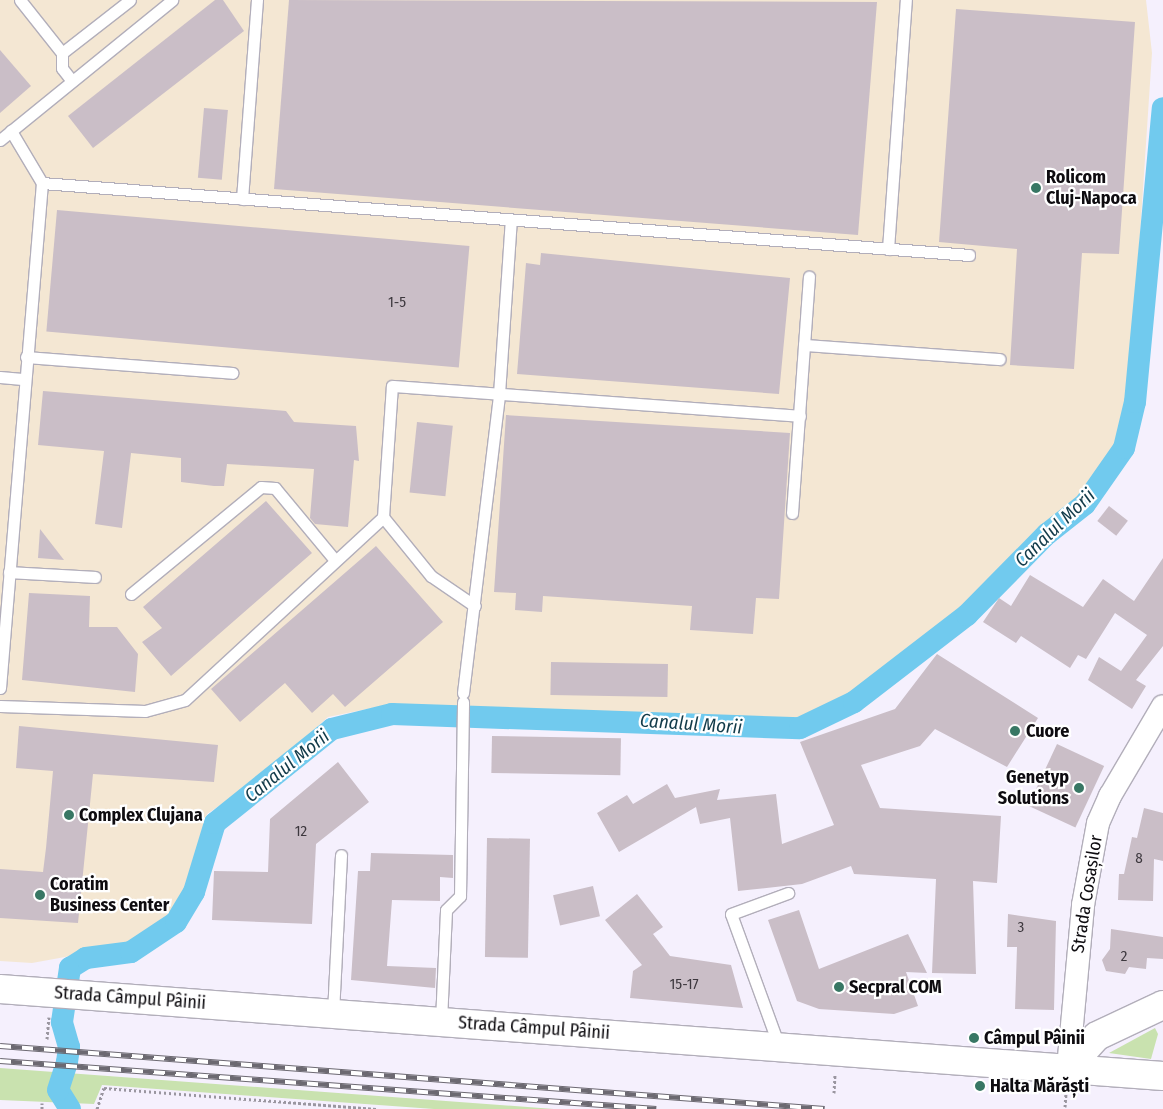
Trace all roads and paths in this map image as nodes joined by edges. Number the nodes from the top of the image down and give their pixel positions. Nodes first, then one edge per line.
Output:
1 (20, 0) edge
2 (130, 0) edge
3 (172, 0) edge
4 (257, 0) edge
5 (906, 0) edge
6 (62, 53) junction
7 (72, 81) junction
8 (11, 131) junction
9 (0, 140) edge
10 (42, 183) junction
11 (242, 198) junction
12 (511, 220) junction
13 (888, 249) junction
14 (969, 255) dead end
15 (809, 278) dead end
16 (804, 345) junction
17 (26, 357) junction
18 (999, 359) dead end
19 (232, 373) dead end
20 (0, 377) edge
21 (25, 379) junction
22 (499, 394) junction
23 (800, 416) junction
24 (792, 513) dead end
25 (383, 516) junction
26 (334, 560) junction
27 (9, 572) junction
28 (95, 578) dead end
29 (131, 594) dead end
30 (475, 606) junction
31 (3, 609) edge
32 (0, 688) edge
33 (0, 706) edge
34 (1163, 706) edge
35 (341, 855) dead end
36 (788, 893) dead end
37 (0, 989) edge
38 (62, 1000) junction
39 (1163, 1005) edge
40 (333, 1013) junction
41 (441, 1021) junction
42 (47, 1039) dead end
43 (779, 1046) junction
44 (835, 1069) dead end
45 (1163, 1076) edge
46 (1067, 1077) junction
47 (834, 1093) dead end
48 (42, 1103) dead end
49 (1065, 1107) dead end
50 (42, 1109) edge
51 (97, 1109) edge
52 (376, 1109) edge

1 - 6 lane
2 - 6 lane
3 - 7 lane
4 - 11 lane
5 - 13 lane
6 - 7 lane
7 - 8 lane
8 - 9 lane
8 - 10 lane
10 - 11 lane
10 - 17 lane
11 - 12 lane
12 - 13 lane
12 - 22 lane
13 - 14 lane
15 - 16 lane
16 - 18 lane
16 - 23 lane
17 - 19 lane
17 - 21 lane
20 - 21 lane
21 - 27 lane
22 - 23 lane
22 - 25 lane
22 - 30 lane
23 - 24 lane
25 - 26 lane
25 - 30 lane
26 - 29 lane
26 - 33 lane
27 - 28 lane
27 - 31 lane
30 - 41 lane
31 - 32 lane
34 - 46 street, Strada Cosașilor
35 - 40 lane
36 - 43 lane
37 - 38 street, Strada Câmpul Pâinii
38 - 40 street, Strada Câmpul Pâinii
38 - 42 path
39 - 46 street
40 - 41 street, Strada Câmpul Pâinii
41 - 43 street, Strada Câmpul Pâinii
43 - 46 street, Strada Câmpul Pâinii
44 - 47 path
45 - 46 street, Strada Câmpul Pâinii
46 - 49 path
48 - 50 path
51 - 52 path

